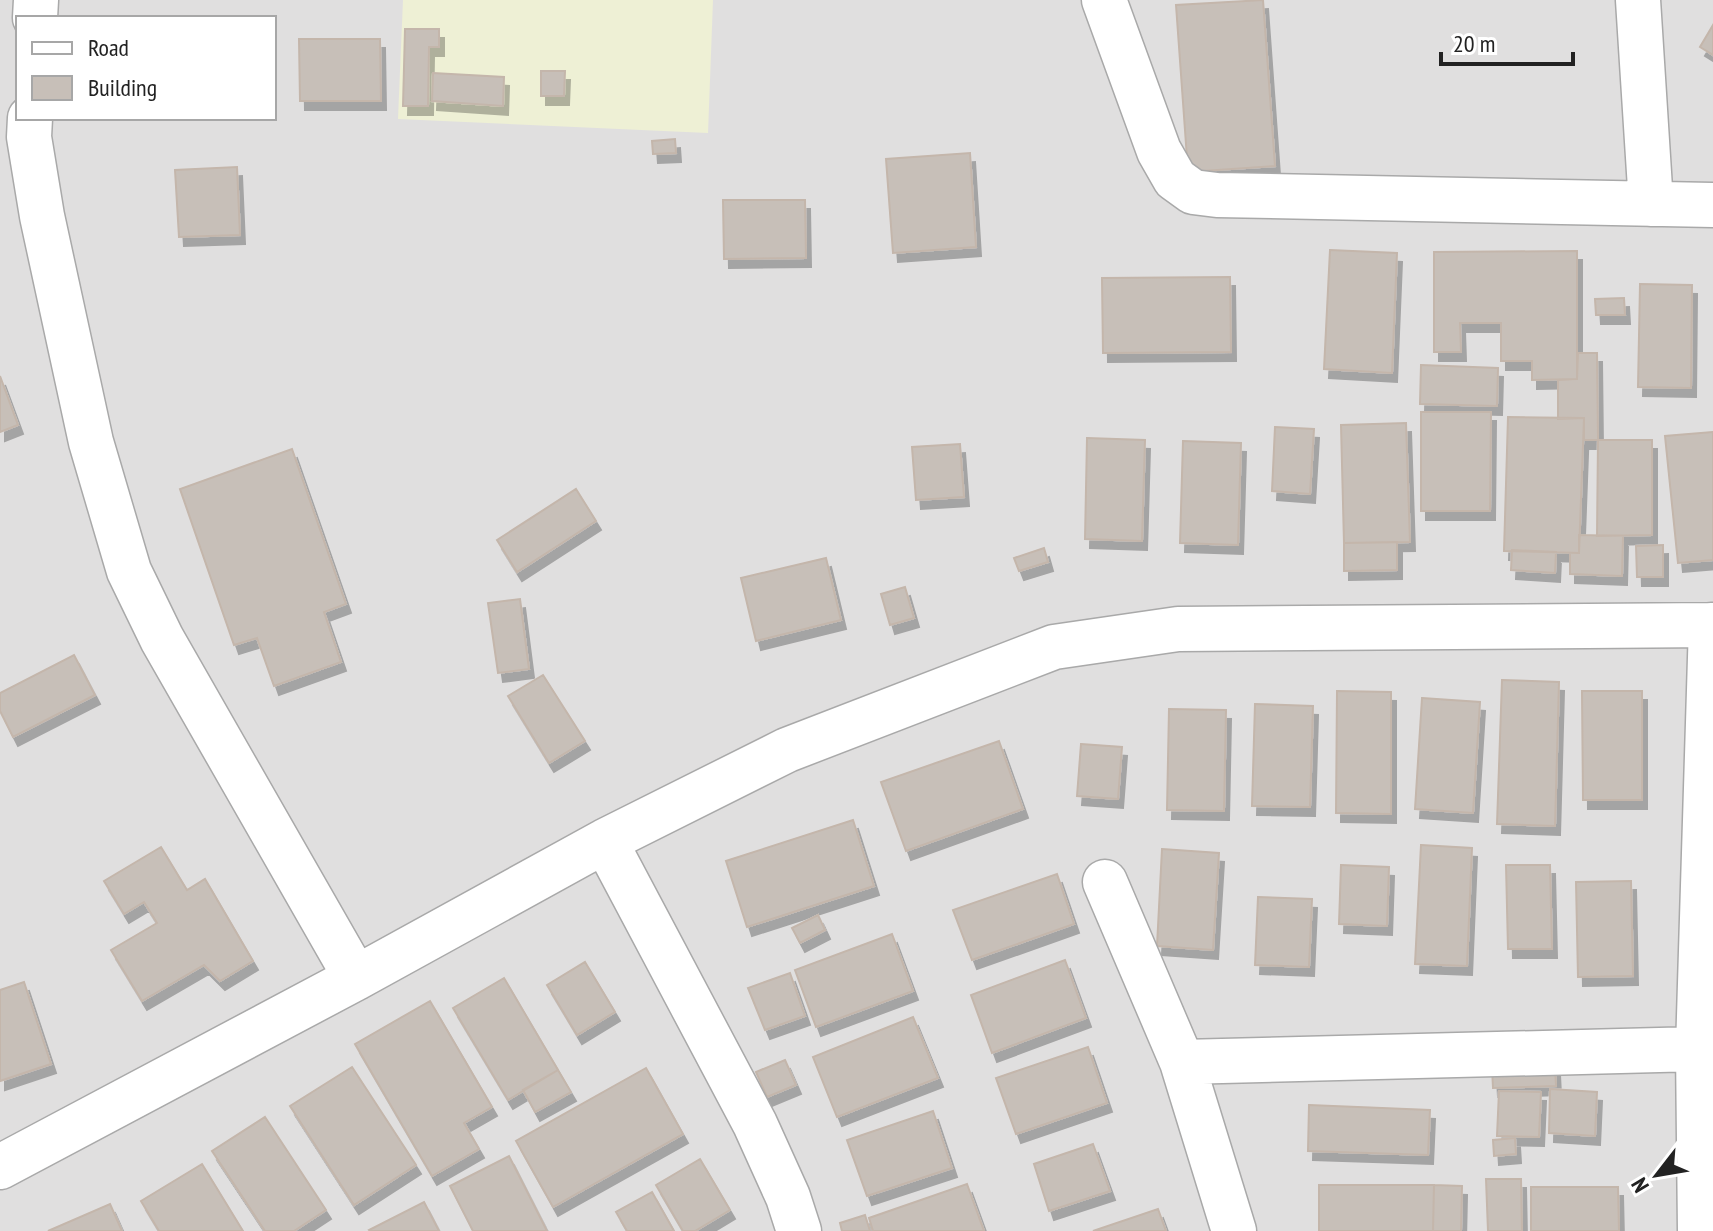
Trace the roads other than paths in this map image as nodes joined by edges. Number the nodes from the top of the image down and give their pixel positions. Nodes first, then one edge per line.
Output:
1 (1104, 0) edge
2 (1638, 0) edge
3 (30, 120) edge
4 (1651, 204) junction
5 (1713, 205) edge
6 (1712, 625) edge
7 (605, 841) junction
8 (1105, 882) dead end
9 (356, 978) junction
10 (1698, 1049) junction
11 (1182, 1062) junction
12 (0, 1167) edge
13 (799, 1231) edge
14 (1234, 1231) edge
15 (1700, 1231) edge

1 - 4 street
2 - 4 street
3 - 9 street
4 - 5 street
6 - 7 street
6 - 10 street
7 - 9 street
7 - 13 street
8 - 11 street
9 - 12 street
10 - 11 street
10 - 15 street
11 - 14 street

